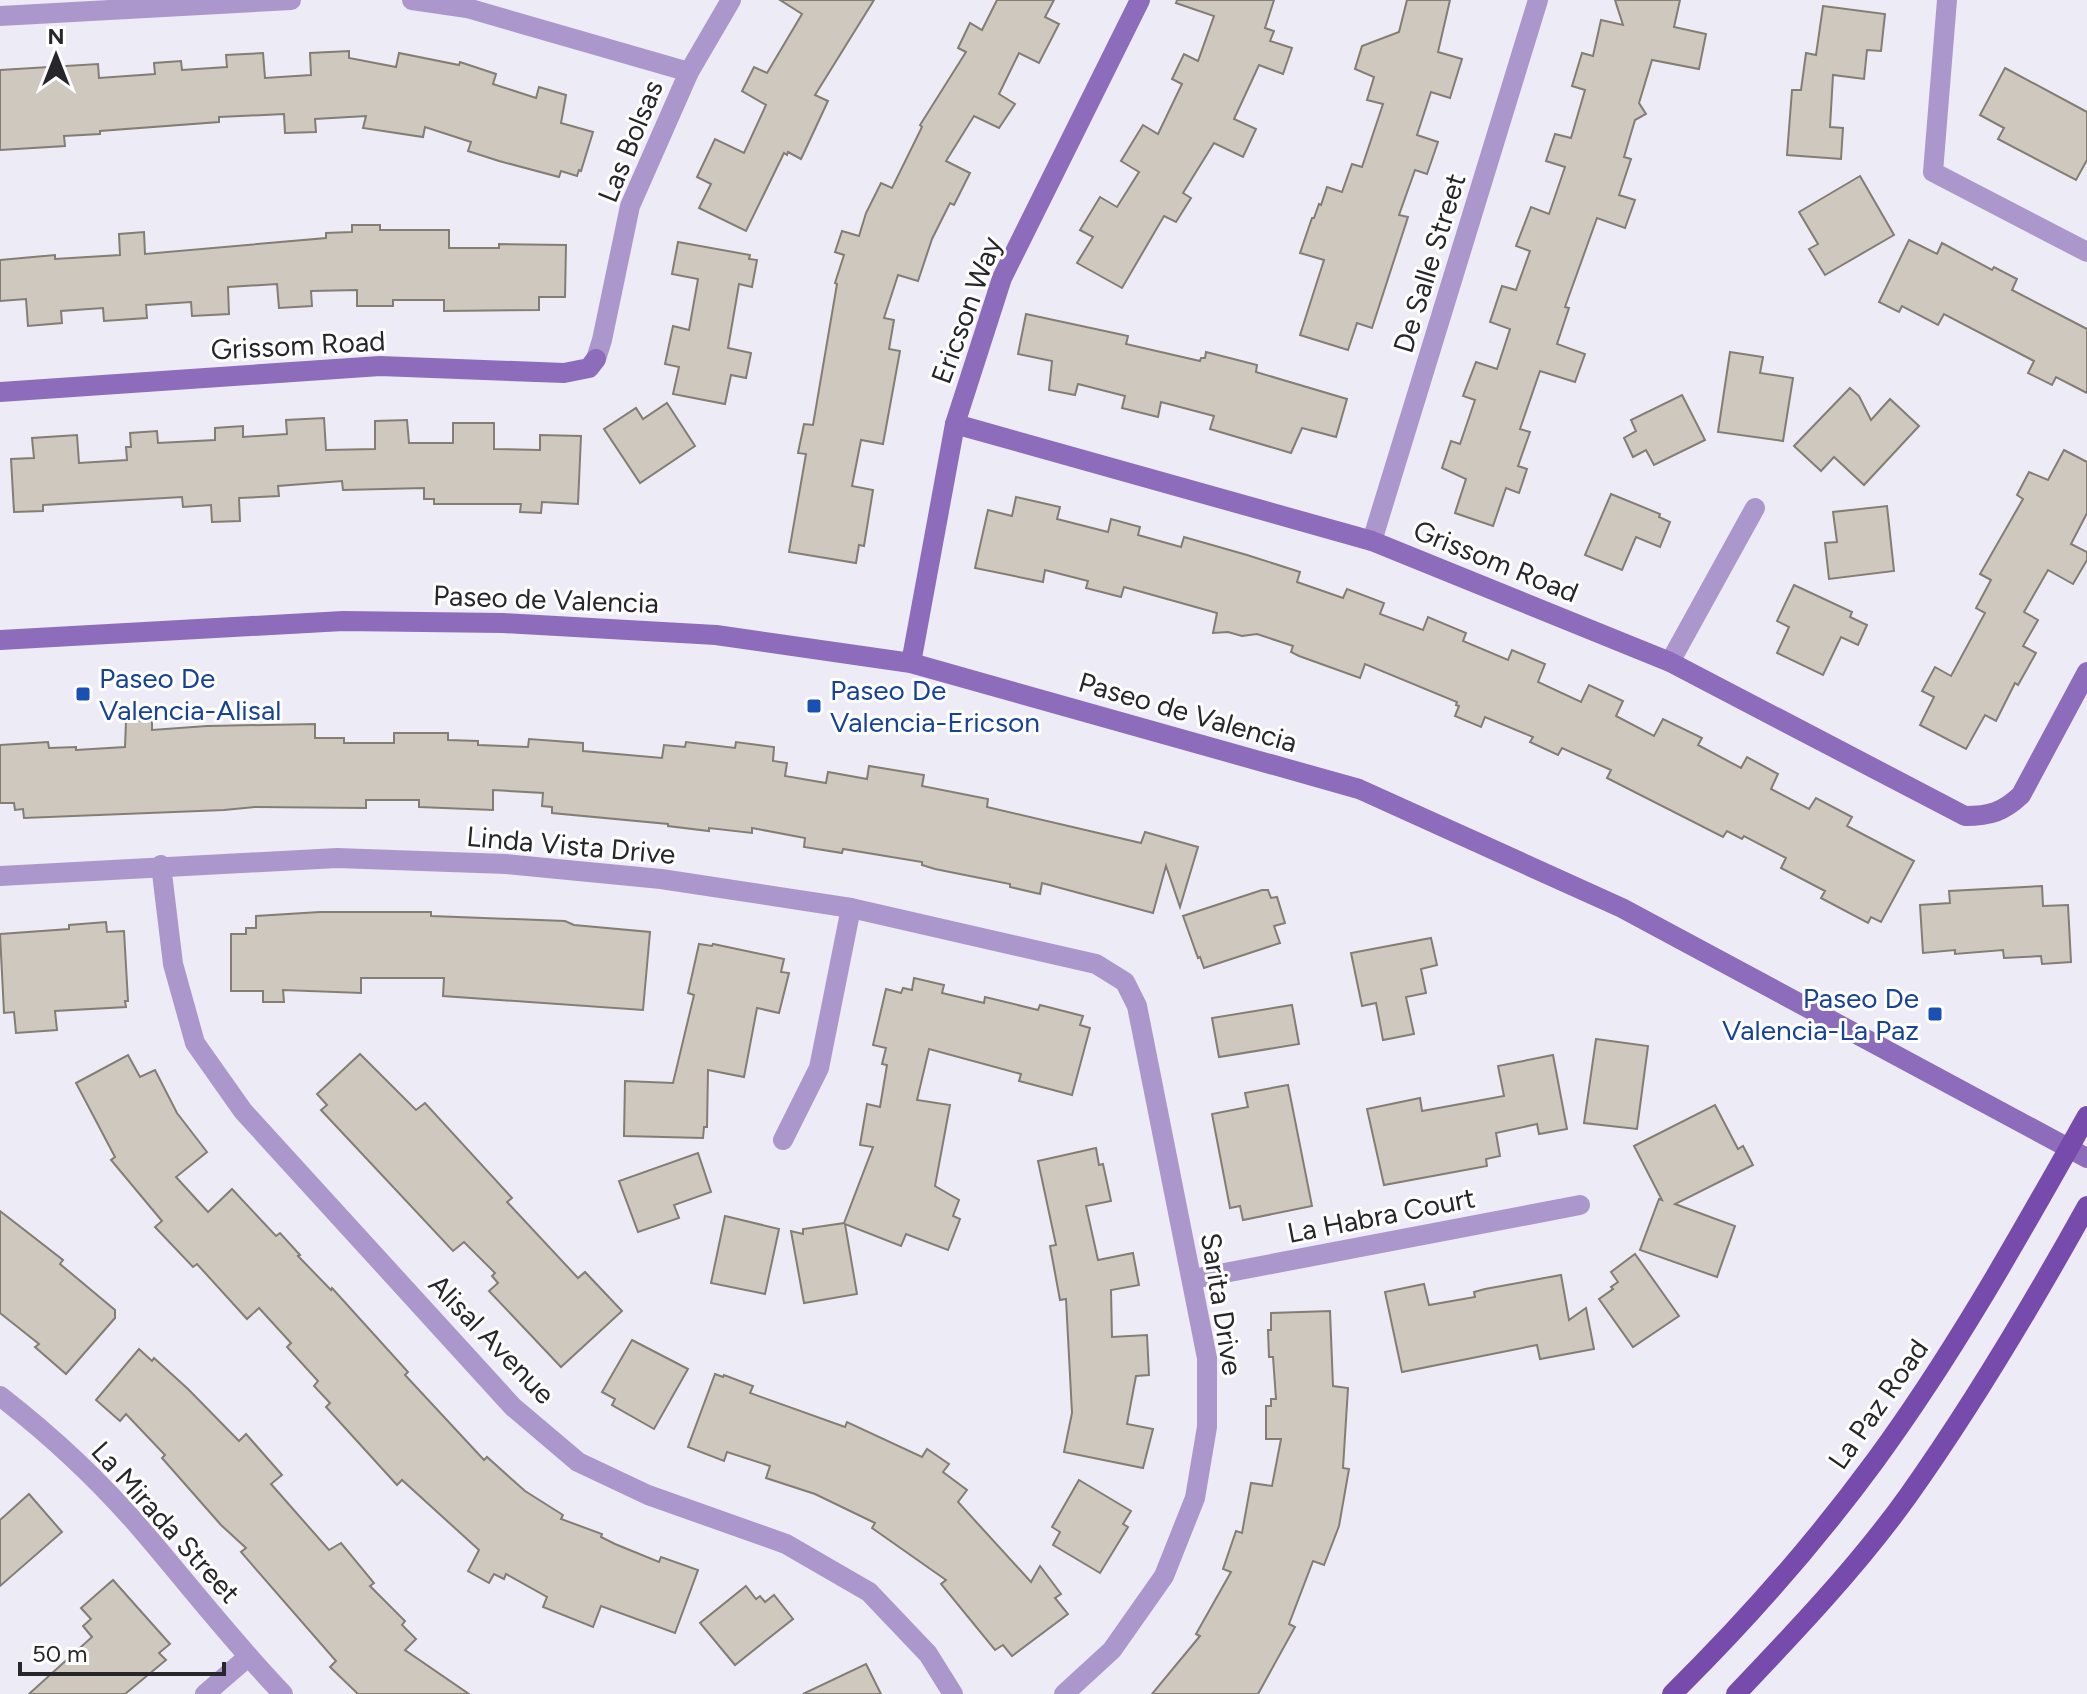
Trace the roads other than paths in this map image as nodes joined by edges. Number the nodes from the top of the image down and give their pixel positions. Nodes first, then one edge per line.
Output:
1 (291, 0) edge
2 (412, 0) edge
3 (731, 0) edge
4 (1140, 0) edge
5 (1538, 0) edge
6 (1947, 0) edge
7 (0, 16) edge
8 (689, 72) junction
9 (2087, 252) edge
10 (596, 359) joint
11 (0, 392) edge
12 (955, 424) junction
13 (1755, 508) dead end
14 (1372, 541) junction
15 (0, 640) edge
16 (1670, 662) junction
17 (911, 663) junction
18 (2087, 672) edge
19 (161, 865) junction
20 (0, 876) edge
21 (851, 908) junction
22 (1125, 982) joint
23 (2087, 1116) edge
24 (783, 1140) dead end
25 (2078, 1153) edge
26 (1580, 1205) dead end
27 (2087, 1206) edge
28 (1193, 1279) junction
29 (0, 1396) edge
30 (248, 1657) junction
31 (205, 1694) edge
32 (283, 1694) edge
33 (953, 1694) edge
34 (1064, 1694) edge
35 (1672, 1694) edge
36 (1736, 1694) edge

1 - 7 street
2 - 8 street
3 - 8 street, Las Bolsas
4 - 12 street, Ericson Way
5 - 14 street, De Salle Street
6 - 9 street
8 - 10 street, Las Bolsas
10 - 11 street, Grissom Road
12 - 14 street, Grissom Road
12 - 17 street, Ericson Way
13 - 16 street
14 - 16 street, Grissom Road
15 - 17 street, Paseo de Valencia
16 - 18 street, Grissom Road
17 - 25 street, Paseo de Valencia
19 - 20 street, Linda Vista Drive
19 - 21 street, Linda Vista Drive
19 - 33 street, Alisal Avenue
21 - 22 street, Linda Vista Drive
21 - 24 street
22 - 28 street, Sarita Drive
23 - 25 main road, La Paz Road
25 - 35 main road, La Paz Road
26 - 28 street, La Habra Court
27 - 36 main road
28 - 34 street, Sarita Drive
29 - 30 street, La Mirada Street
30 - 31 street
30 - 32 street, La Mirada Street

